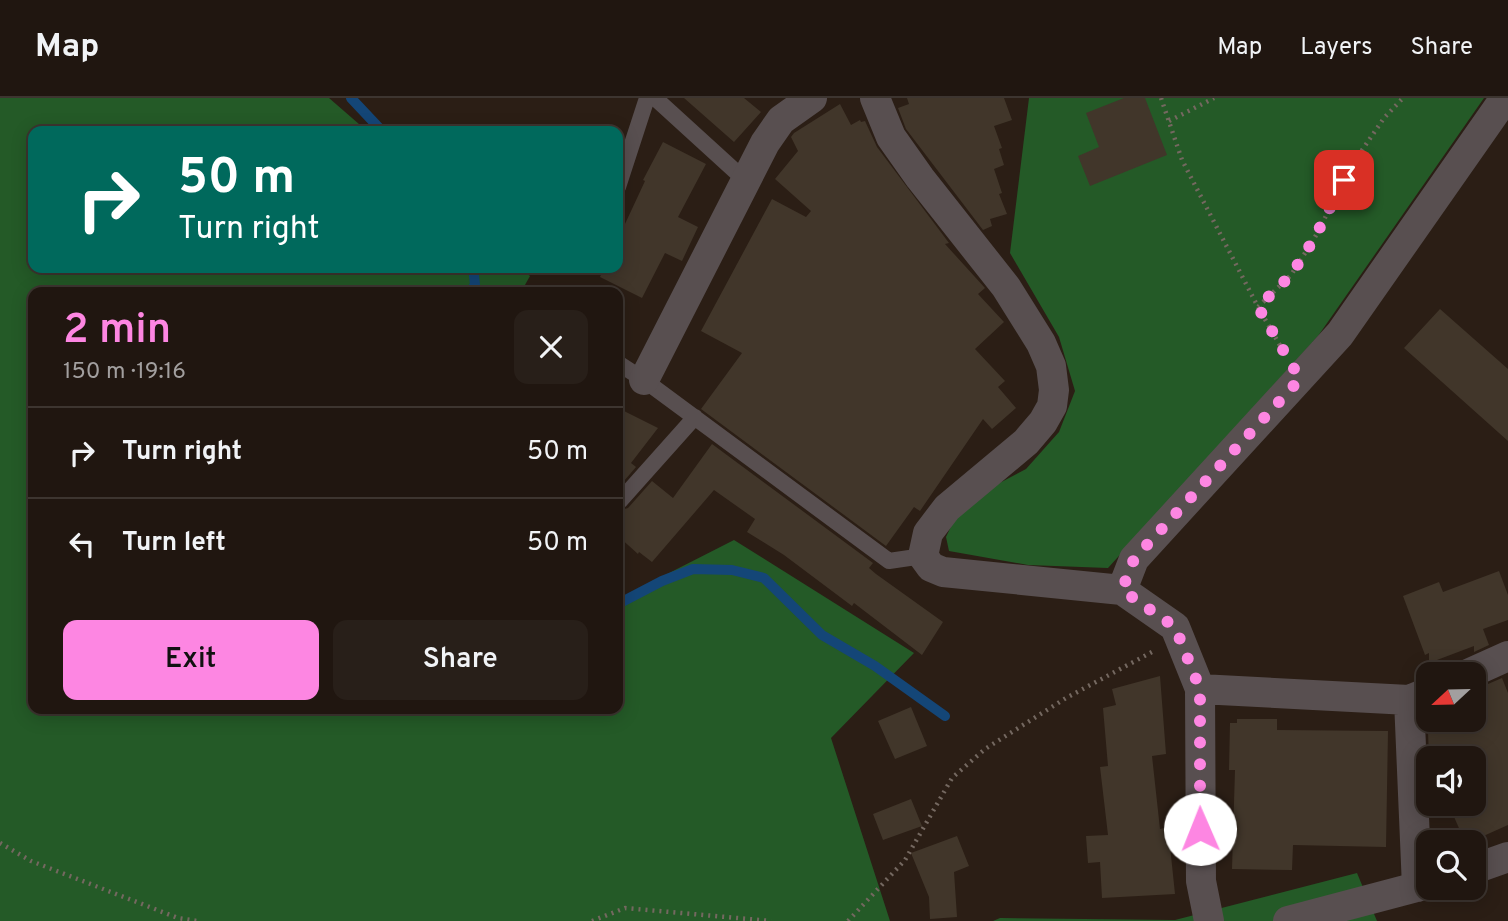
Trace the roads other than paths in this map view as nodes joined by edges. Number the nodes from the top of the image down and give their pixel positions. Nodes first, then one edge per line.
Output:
1 (647, 98) edge
2 (655, 98) edge
3 (812, 98) edge
4 (875, 98) edge
5 (1505, 98) edge
6 (623, 176) edge
7 (746, 181) junction
8 (623, 366) edge
9 (645, 380) junction
10 (695, 417) junction
11 (623, 498) edge
12 (923, 556) junction
13 (1122, 590) junction
14 (1508, 656) edge
15 (1486, 666) edge
16 (1200, 689) junction
17 (1416, 696) edge
18 (1420, 732) edge
19 (1422, 830) edge
20 (1508, 857) edge
21 (1486, 865) edge
22 (1416, 887) edge
23 (1209, 921) edge
24 (1288, 921) edge

1 - 6 lane
2 - 7 lane
3 - 7 street
4 - 12 street
5 - 13 street
7 - 9 street
8 - 9 lane
9 - 10 lane
10 - 11 lane
10 - 12 lane
12 - 13 street
13 - 16 street
14 - 15 street
16 - 17 street
16 - 23 street
18 - 19 street
20 - 21 street
22 - 24 street

